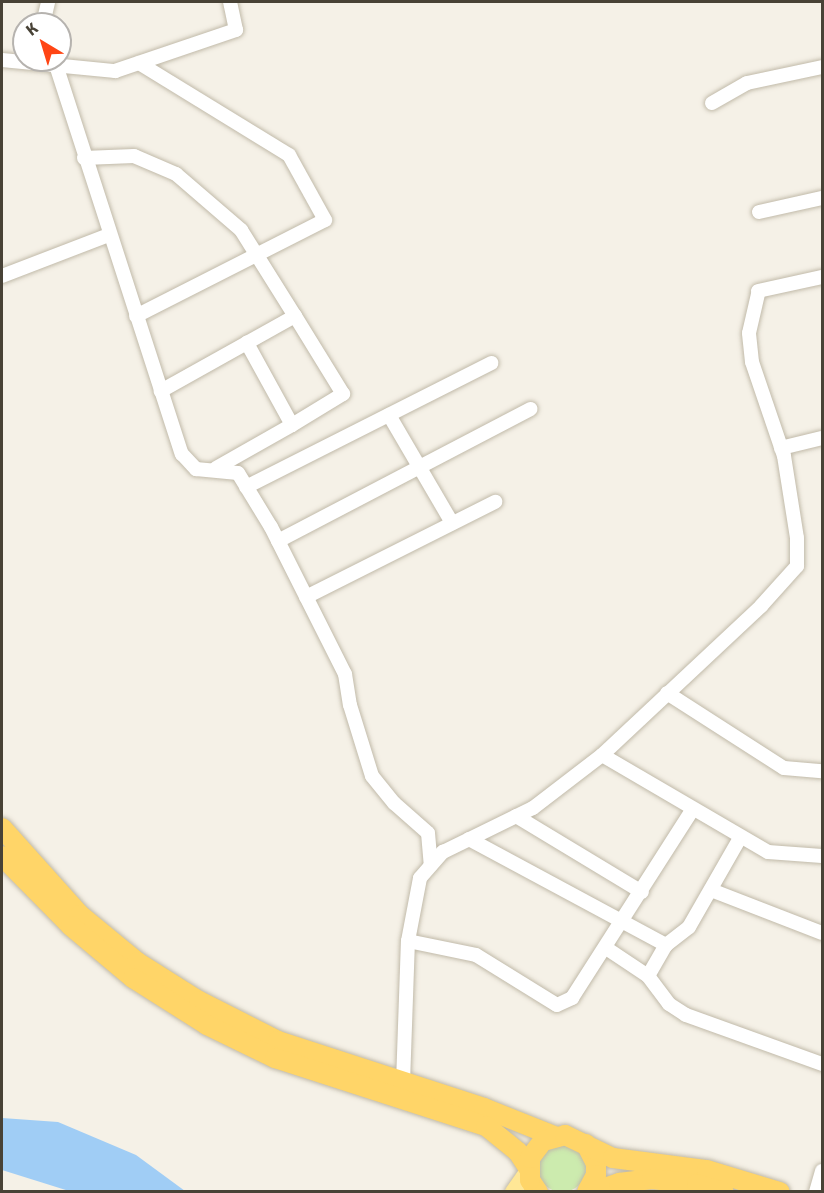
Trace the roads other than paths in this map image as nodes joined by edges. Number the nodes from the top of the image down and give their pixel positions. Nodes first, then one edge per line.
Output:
1 (230, 2) edge
2 (139, 63) junction
3 (72, 66) edge
4 (822, 67) edge
5 (58, 72) edge
6 (712, 103) dead end
7 (84, 158) junction
8 (822, 198) edge
9 (759, 212) dead end
10 (110, 235) junction
11 (256, 254) junction
12 (2, 276) edge
13 (822, 277) edge
14 (136, 316) junction
15 (295, 316) junction
16 (247, 343) junction
17 (492, 363) dead end
18 (161, 391) junction
19 (531, 409) dead end
20 (389, 415) junction
21 (292, 425) junction
22 (822, 438) edge
23 (781, 447) junction
24 (420, 467) junction
25 (216, 468) junction
26 (246, 487) junction
27 (495, 502) dead end
28 (452, 523) junction
29 (278, 541) junction
30 (306, 597) junction
31 (667, 693) junction
32 (602, 755) junction
33 (822, 771) edge
34 (692, 810) junction
35 (516, 816) junction
36 (2, 828) edge
37 (740, 838) junction
38 (469, 839) junction
39 (2, 856) edge
40 (822, 856) edge
41 (431, 865) junction
42 (711, 890) junction
43 (642, 892) junction
44 (625, 920) junction
45 (822, 933) edge
46 (408, 941) junction
47 (666, 945) junction
48 (606, 948) junction
49 (648, 976) junction
50 (822, 1064) edge
51 (403, 1083) junction
52 (554, 1136) junction
53 (586, 1144) junction
54 (529, 1169) junction
55 (822, 1171) edge
56 (513, 1191) edge
57 (538, 1191) edge
58 (587, 1191) edge
59 (593, 1191) edge
60 (724, 1191) edge
61 (780, 1191) edge
62 (816, 1191) edge

1 - 2 street
2 - 3 street
2 - 11 street
4 - 6 street
5 - 7 street
7 - 10 street
7 - 11 street
8 - 9 street
10 - 12 street
10 - 14 street
11 - 14 street
11 - 15 street
13 - 23 street
14 - 18 street
15 - 16 street
15 - 21 street
16 - 18 street
16 - 21 street
17 - 20 street
18 - 25 street
19 - 24 street
20 - 24 street
20 - 26 street
21 - 25 street
22 - 23 street
23 - 31 street
24 - 28 street
24 - 29 street
25 - 26 street
26 - 29 street
27 - 28 street
28 - 30 street
29 - 30 street
30 - 41 street
31 - 32 street
31 - 33 street
32 - 34 street
32 - 35 street
34 - 37 street
34 - 43 street
35 - 38 street
35 - 43 street
36 - 51 highway
37 - 40 street
37 - 42 street
38 - 41 street
38 - 44 street
39 - 54 highway
41 - 46 street
42 - 45 street
42 - 47 street
43 - 44 street
44 - 47 street
44 - 48 street
46 - 48 street
46 - 51 street
47 - 49 street
48 - 49 street
49 - 50 street
51 - 52 highway
52 - 53 highway
52 - 54 highway
53 - 58 highway
53 - 61 highway
54 - 56 main road
54 - 57 highway
55 - 62 street
59 - 60 highway

